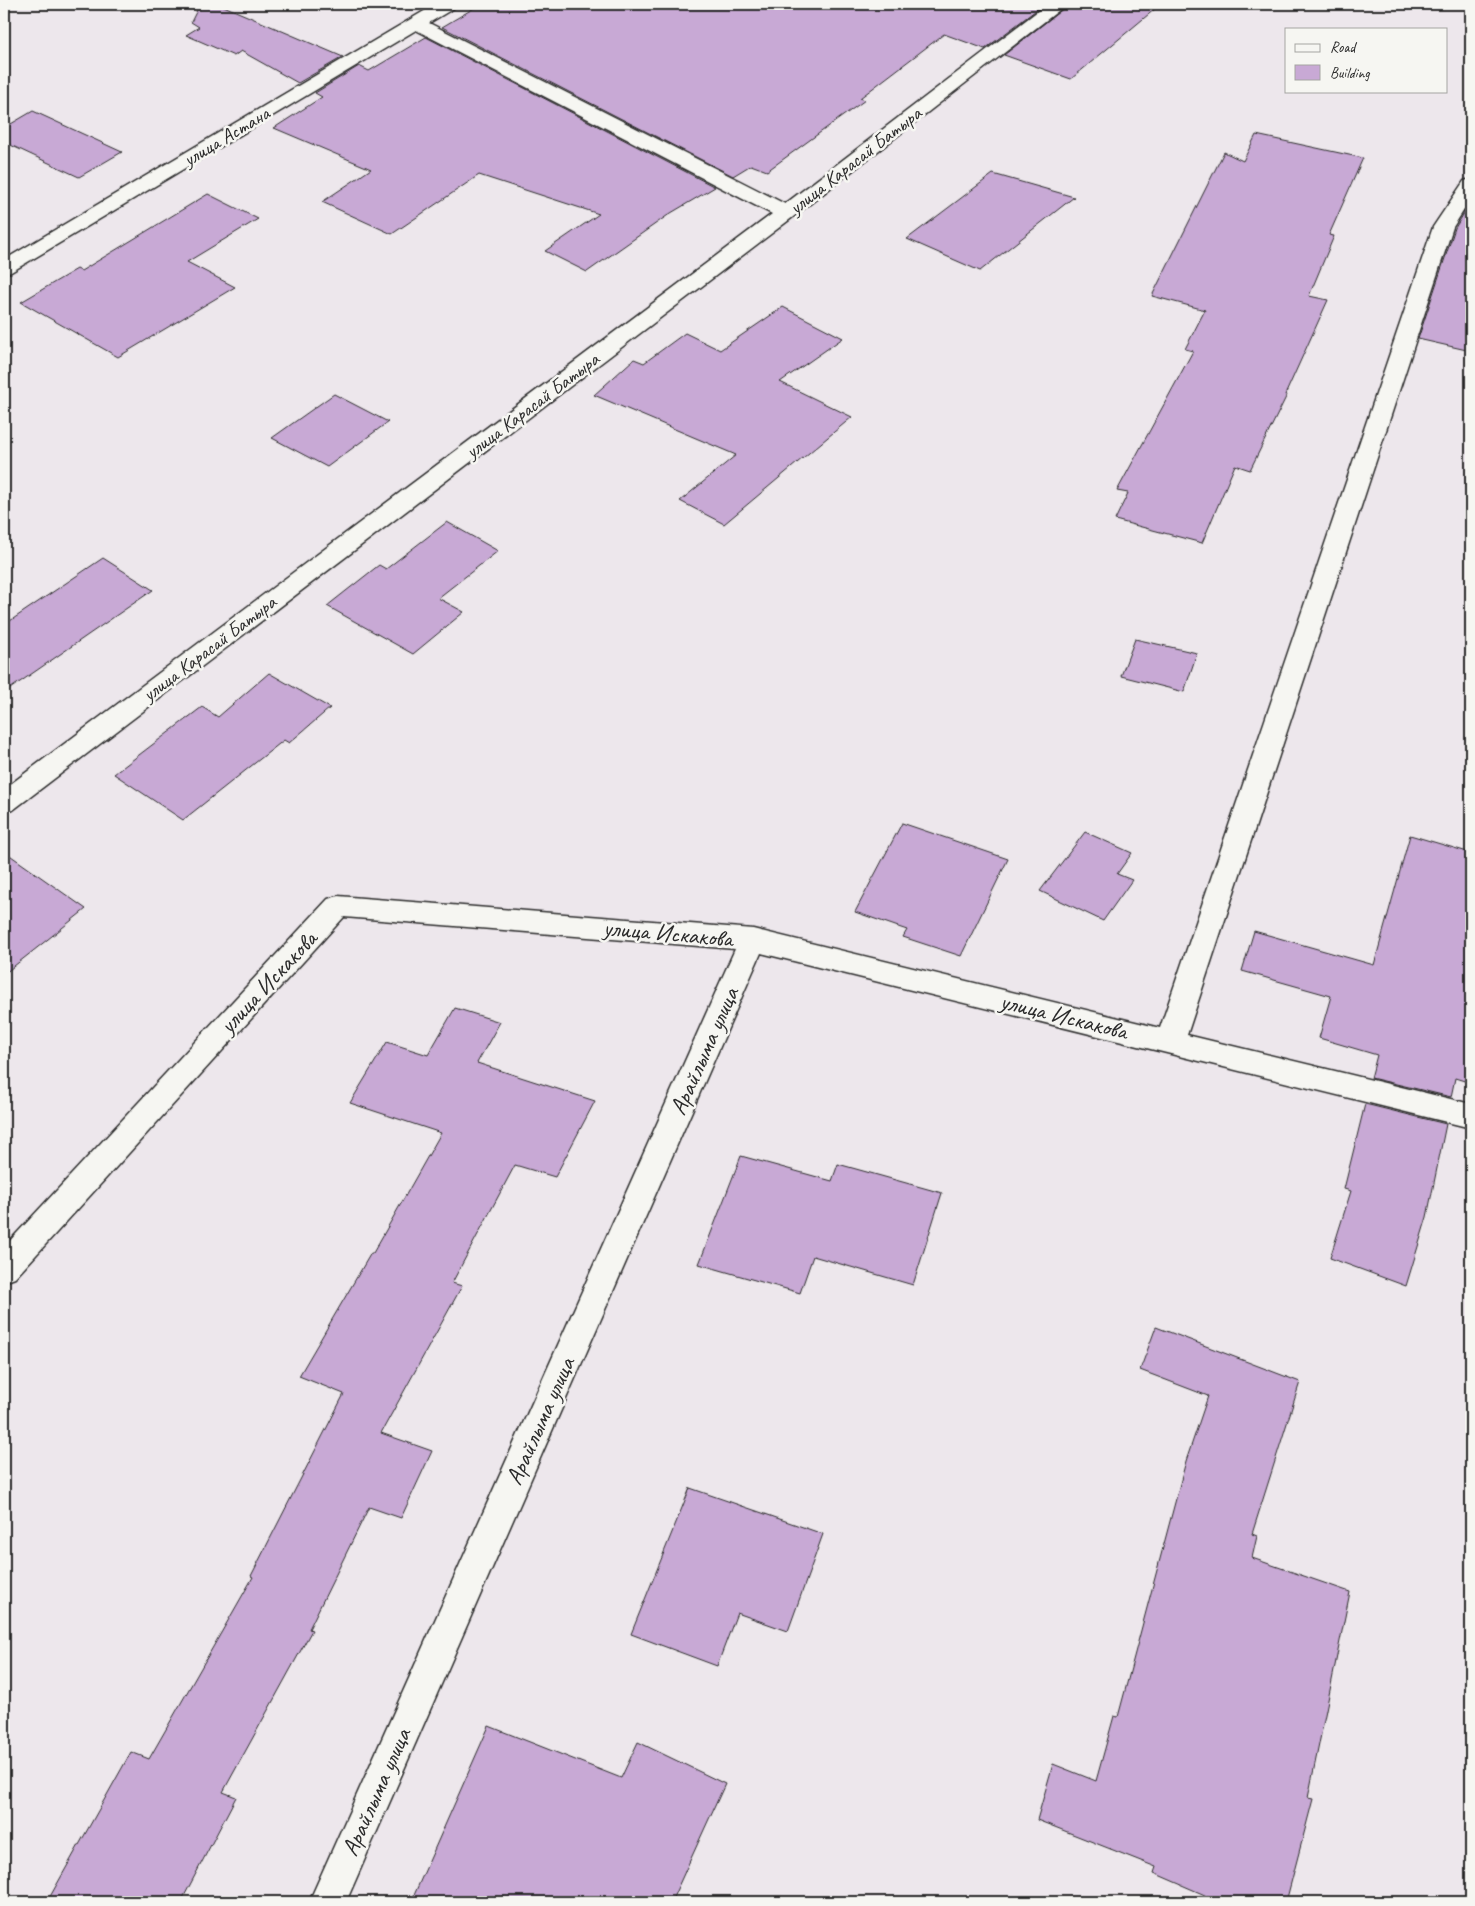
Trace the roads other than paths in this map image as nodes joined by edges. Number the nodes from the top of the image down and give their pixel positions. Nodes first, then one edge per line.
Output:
1 (448, 4) edge
2 (1058, 4) edge
3 (416, 23) junction
4 (1471, 186) edge
5 (786, 213) junction
6 (4, 268) edge
7 (4, 803) edge
8 (753, 940) junction
9 (1170, 1042) junction
10 (1471, 1116) edge
11 (4, 1268) edge
12 (327, 1902) edge

1 - 3 street, улица Астана
2 - 5 street, улица Карасай Батыра
3 - 5 street
3 - 6 street, улица Астана
4 - 9 street
5 - 7 street, улица Карасай Батыра
8 - 9 street, улица Искакова
8 - 11 street, улица Искакова
8 - 12 street, Арайлыма улица
9 - 10 street, улица Искакова

